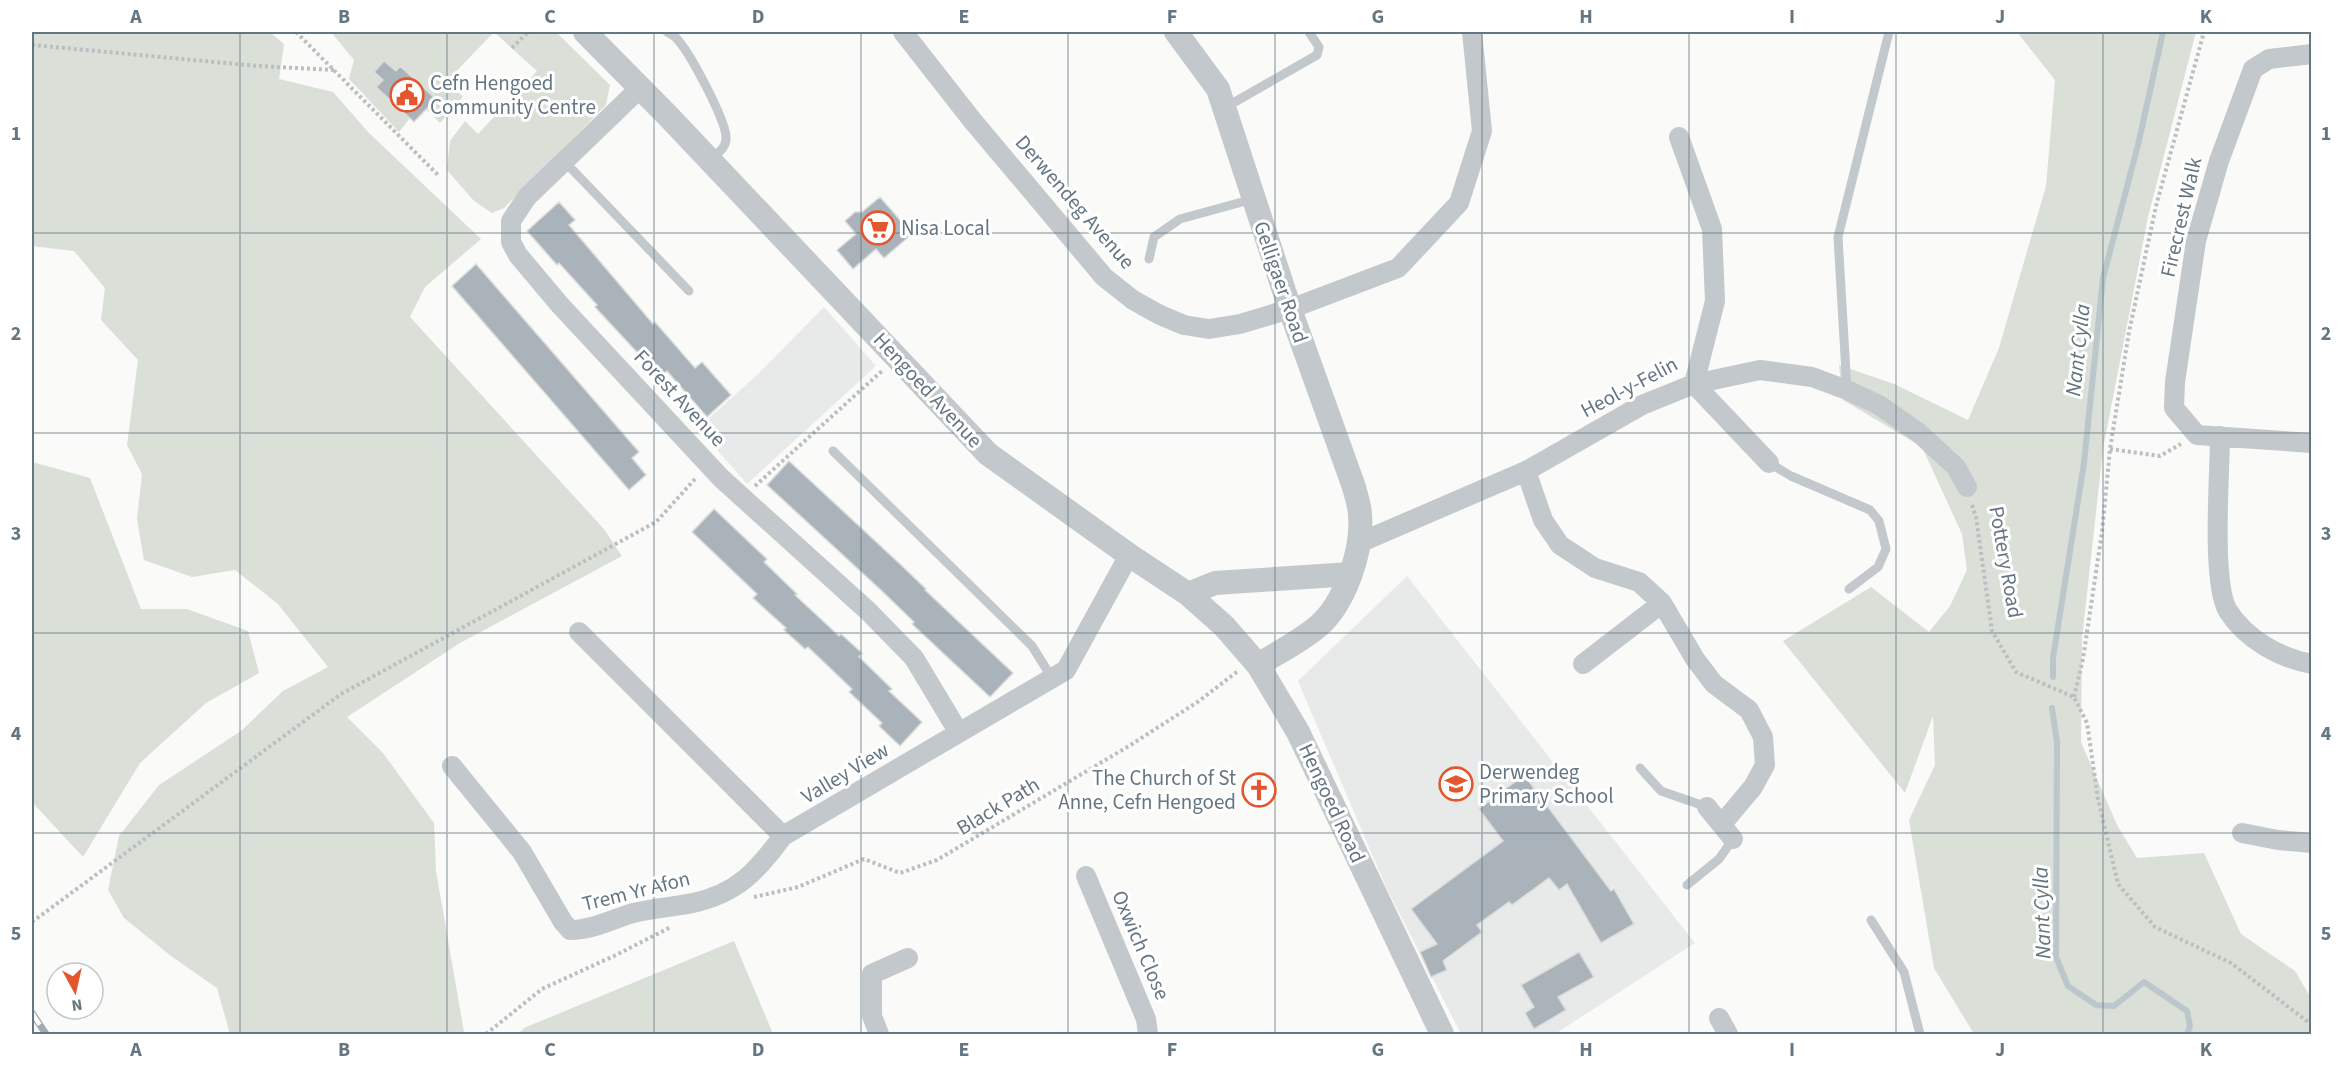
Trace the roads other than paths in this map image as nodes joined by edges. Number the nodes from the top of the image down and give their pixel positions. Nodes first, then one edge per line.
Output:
1 (585, 32) edge
2 (667, 32) edge
3 (903, 32) edge
4 (1176, 32) edge
5 (1309, 32) edge
6 (1472, 32) edge
7 (1889, 32) edge
8 (2312, 54) edge
9 (640, 88) junction
10 (1224, 108) junction
11 (1679, 137) dead end
12 (710, 160) junction
13 (564, 161) junction
14 (1253, 199) junction
15 (1149, 259) dead end
16 (690, 291) dead end
17 (1290, 309) junction
18 (1694, 384) junction
19 (1847, 390) junction
20 (2220, 436) junction
21 (2312, 443) edge
22 (833, 451) dead end
23 (1769, 463) joint
24 (1526, 471) junction
25 (1967, 487) road end
26 (1359, 543) junction
27 (1129, 555) junction
28 (1351, 574) junction
29 (1849, 589) dead end
30 (1188, 594) junction
31 (1662, 603) junction
32 (579, 632) dead end
33 (1256, 663) junction
34 (1583, 664) dead end
35 (2312, 664) edge
36 (1052, 678) junction
37 (959, 733) junction
38 (452, 766) dead end
39 (1640, 768) dead end
40 (1707, 807) joint
41 (1728, 831) junction
42 (2242, 833) dead end
43 (783, 836) junction
44 (2312, 843) edge
45 (1086, 876) dead end
46 (1687, 885) dead end
47 (1871, 920) dead end
48 (908, 958) dead end
49 (879, 1035) edge
50 (1148, 1035) edge
51 (1442, 1035) edge
52 (1920, 1035) edge

1 - 9 street, Hengoed Avenue
2 - 12 lane
3 - 17 street, Derwendeg Avenue
4 - 10 street, Gelligaer Road
5 - 10 lane
6 - 17 street, Derwendeg Avenue
7 - 19 lane
8 - 20 street, Firecrest Walk
9 - 12 street, Hengoed Avenue
9 - 13 street, Forest Avenue
10 - 14 street, Gelligaer Road
11 - 18 street, Heol-y-Felin
12 - 27 street, Hengoed Avenue
13 - 16 lane
13 - 37 street, Forest Avenue
14 - 15 lane
14 - 17 street, Gelligaer Road
17 - 26 street, Gelligaer Road
18 - 19 street, Pottery Road
18 - 23 street
18 - 24 street, Heol-y-Felin
19 - 25 street, Pottery Road
20 - 21 street
20 - 35 street
22 - 36 lane
23 - 29 lane
24 - 26 street, Heol-y-Felin
24 - 31 street
26 - 28 street, Gelligaer Road
27 - 30 street, Hengoed Avenue
27 - 36 street, Valley View
28 - 30 street
28 - 33 street, Gelligaer Road
30 - 33 street, Hengoed Road
31 - 34 street
31 - 41 street
32 - 43 street
33 - 51 street, Hengoed Road
36 - 37 street, Valley View
37 - 43 street, Valley View
38 - 43 street, Trem Yr Afon
39 - 40 lane
40 - 41 street
41 - 46 lane
42 - 44 street
45 - 50 street, Oxwich Close
47 - 52 lane
48 - 49 street

